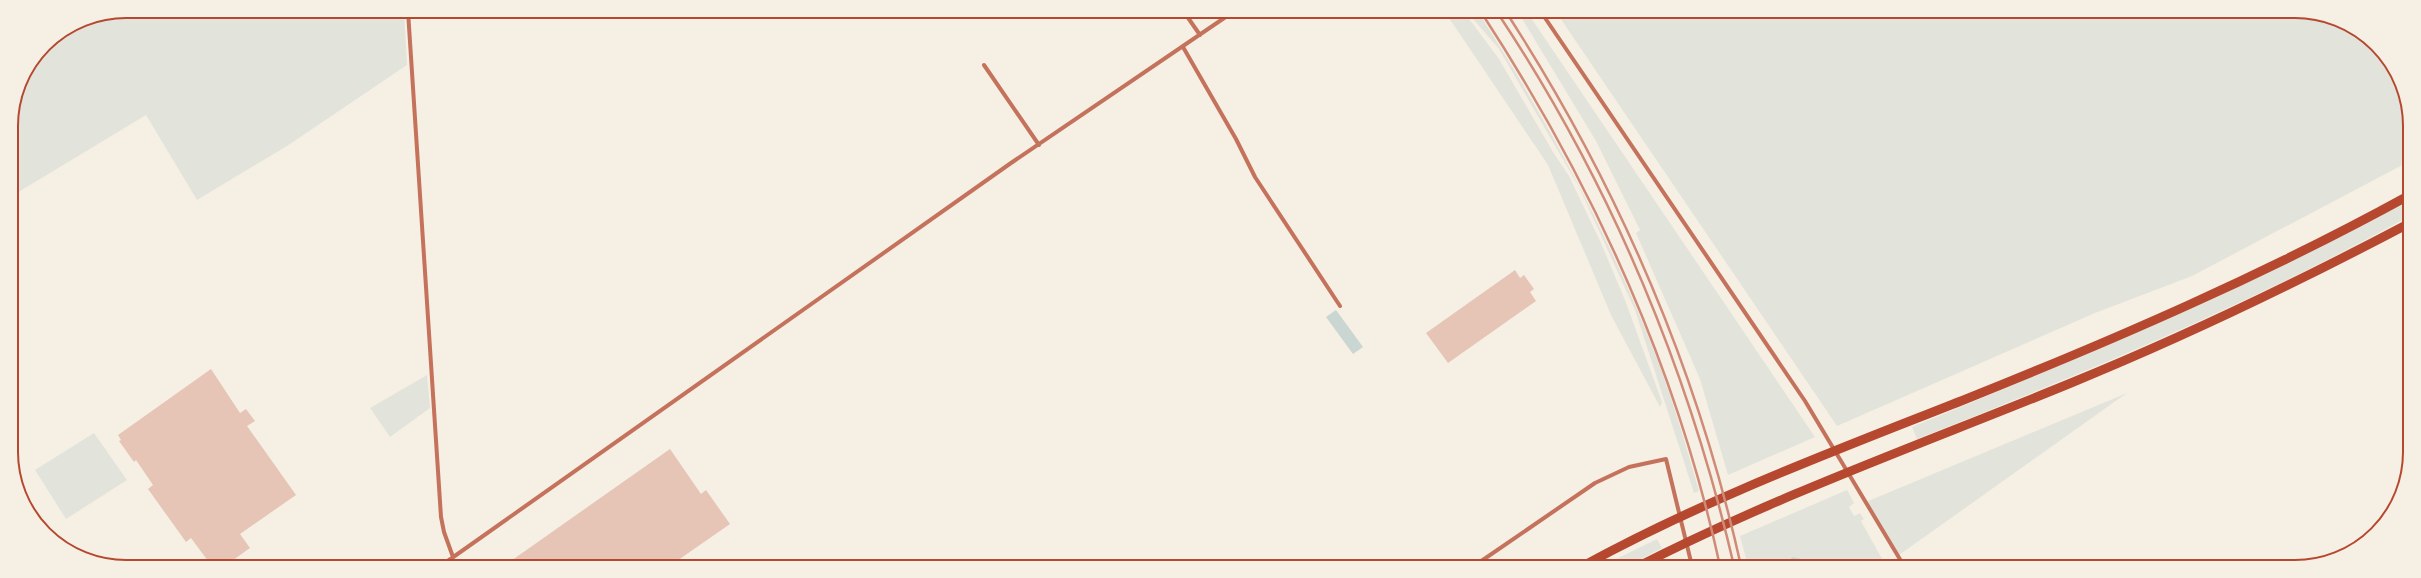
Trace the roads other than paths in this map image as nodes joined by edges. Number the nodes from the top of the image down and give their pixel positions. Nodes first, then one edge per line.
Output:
1 (408, 18) edge
2 (1188, 18) edge
3 (1224, 18) edge
4 (1545, 18) edge
5 (1200, 35) junction
6 (1183, 47) junction
7 (984, 65) dead end
8 (1039, 145) junction
9 (2403, 199) edge
10 (2403, 227) edge
11 (1340, 306) dead end
12 (453, 557) junction
13 (449, 560) edge
14 (1483, 560) edge
15 (1595, 560) edge
16 (1651, 560) edge
17 (1691, 560) edge
18 (1900, 560) edge

1 - 12 street
2 - 5 street
3 - 5 street
4 - 18 street
5 - 6 street
6 - 8 street
6 - 11 street
7 - 8 street
8 - 12 street
9 - 15 highway
10 - 16 highway
12 - 13 street
14 - 17 street

